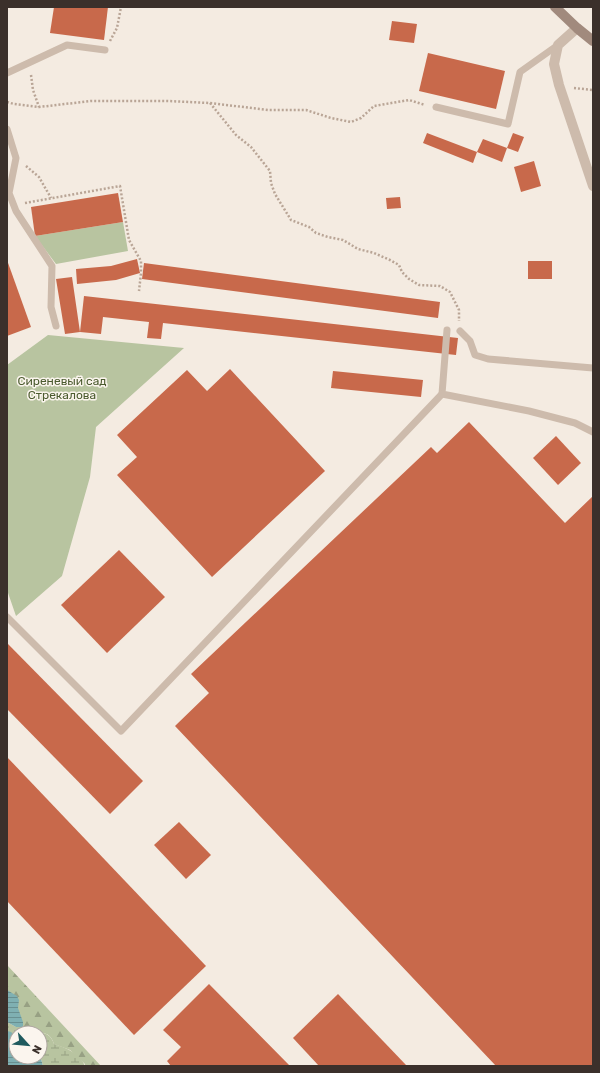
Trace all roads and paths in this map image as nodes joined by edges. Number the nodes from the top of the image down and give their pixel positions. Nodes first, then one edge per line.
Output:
1 (121, 7) edge
2 (555, 7) edge
3 (576, 28) junction
4 (593, 41) edge
5 (558, 44) junction
6 (105, 50) joint
7 (30, 63) junction
8 (7, 73) edge
9 (560, 85) junction
10 (593, 90) edge
11 (7, 102) edge
12 (210, 103) junction
13 (39, 107) junction
14 (436, 107) joint
15 (7, 128) edge
16 (16, 158) junction
17 (593, 186) edge
18 (50, 198) junction
19 (16, 211) junction
20 (139, 291) dead end
21 (56, 326) dead end
22 (447, 330) dead end
23 (460, 331) joint
24 (593, 368) edge
25 (442, 394) junction
26 (593, 432) edge
27 (7, 617) edge

1 - 6 path
2 - 3 main road
3 - 4 main road
3 - 5 street
5 - 9 street
5 - 14 lane
6 - 7 lane
7 - 8 lane
7 - 13 path
9 - 10 path
9 - 17 street
11 - 13 path
12 - 13 path
12 - 14 path
12 - 23 path
15 - 16 lane
16 - 18 path
16 - 19 lane
18 - 19 path
18 - 20 path
19 - 21 lane
22 - 25 lane
23 - 24 lane
25 - 26 lane
25 - 27 lane

